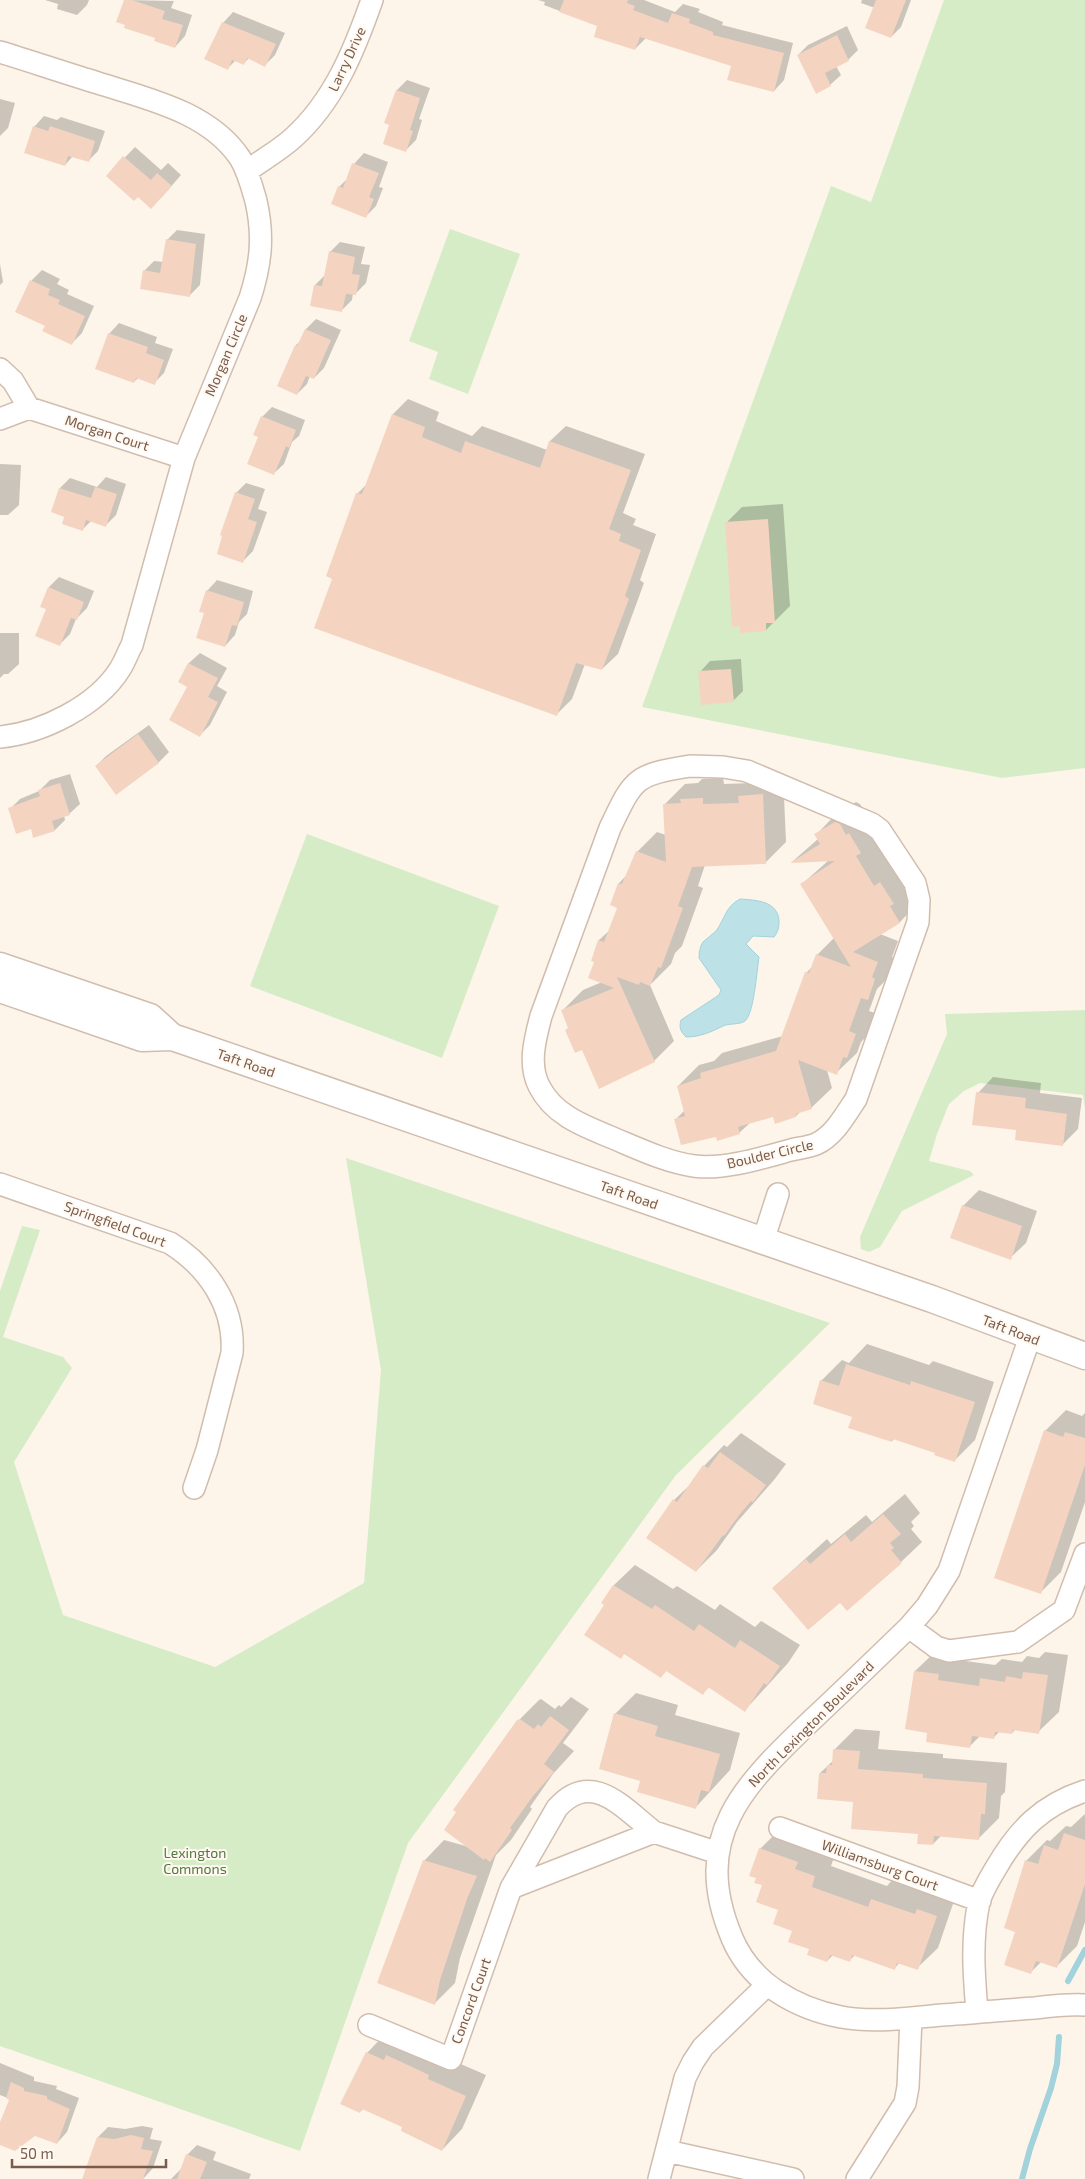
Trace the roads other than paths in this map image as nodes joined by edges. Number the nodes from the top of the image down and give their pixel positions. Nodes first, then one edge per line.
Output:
1 (372, 0) edge
2 (0, 52) edge
3 (247, 171) junction
4 (0, 369) edge
5 (29, 408) junction
6 (0, 419) edge
7 (184, 458) junction
8 (0, 737) edge
9 (0, 966) edge
10 (0, 989) edge
11 (172, 1037) junction
12 (817, 1144) joint
13 (0, 1184) edge
14 (778, 1194) dead end
15 (763, 1241) junction
16 (1030, 1337) junction
17 (1085, 1356) edge
18 (194, 1488) dead end
19 (1085, 1554) edge
20 (909, 1627) junction
21 (1085, 1791) edge
22 (780, 1828) dead end
23 (654, 1832) junction
24 (718, 1853) junction
25 (511, 1888) junction
26 (980, 1901) junction
27 (767, 1985) junction
28 (1085, 2005) edge
29 (977, 2012) junction
30 (911, 2018) junction
31 (369, 2025) dead end
32 (667, 2150) junction
33 (659, 2179) edge
34 (793, 2179) edge
35 (857, 2179) edge

1 - 3 street, Larry Drive
2 - 3 street, Morgan Circle
3 - 7 street, Morgan Circle
4 - 5 street
5 - 6 street
5 - 7 street, Morgan Court
7 - 8 street, Morgan Circle
9 - 11 street, Taft Road
10 - 11 street, Taft Road
11 - 15 street, Taft Road
12 - 12 street, Boulder Circle
13 - 18 street, Springfield Court
14 - 15 street
15 - 16 street, Taft Road
16 - 17 street, Taft Road
16 - 20 street, North Lexington Boulevard
19 - 20 street
20 - 24 street, North Lexington Boulevard
21 - 26 street
22 - 26 street, Williamsburg Court
23 - 24 street, Concord Court
23 - 25 street
23 - 25 street, Concord Court
24 - 27 street, North Lexington Boulevard
25 - 31 street, Concord Court
26 - 29 street
27 - 30 street, North Lexington Boulevard
27 - 32 street
28 - 29 street, North Lexington Boulevard
29 - 30 street, North Lexington Boulevard
30 - 35 street
32 - 33 street
32 - 34 street

